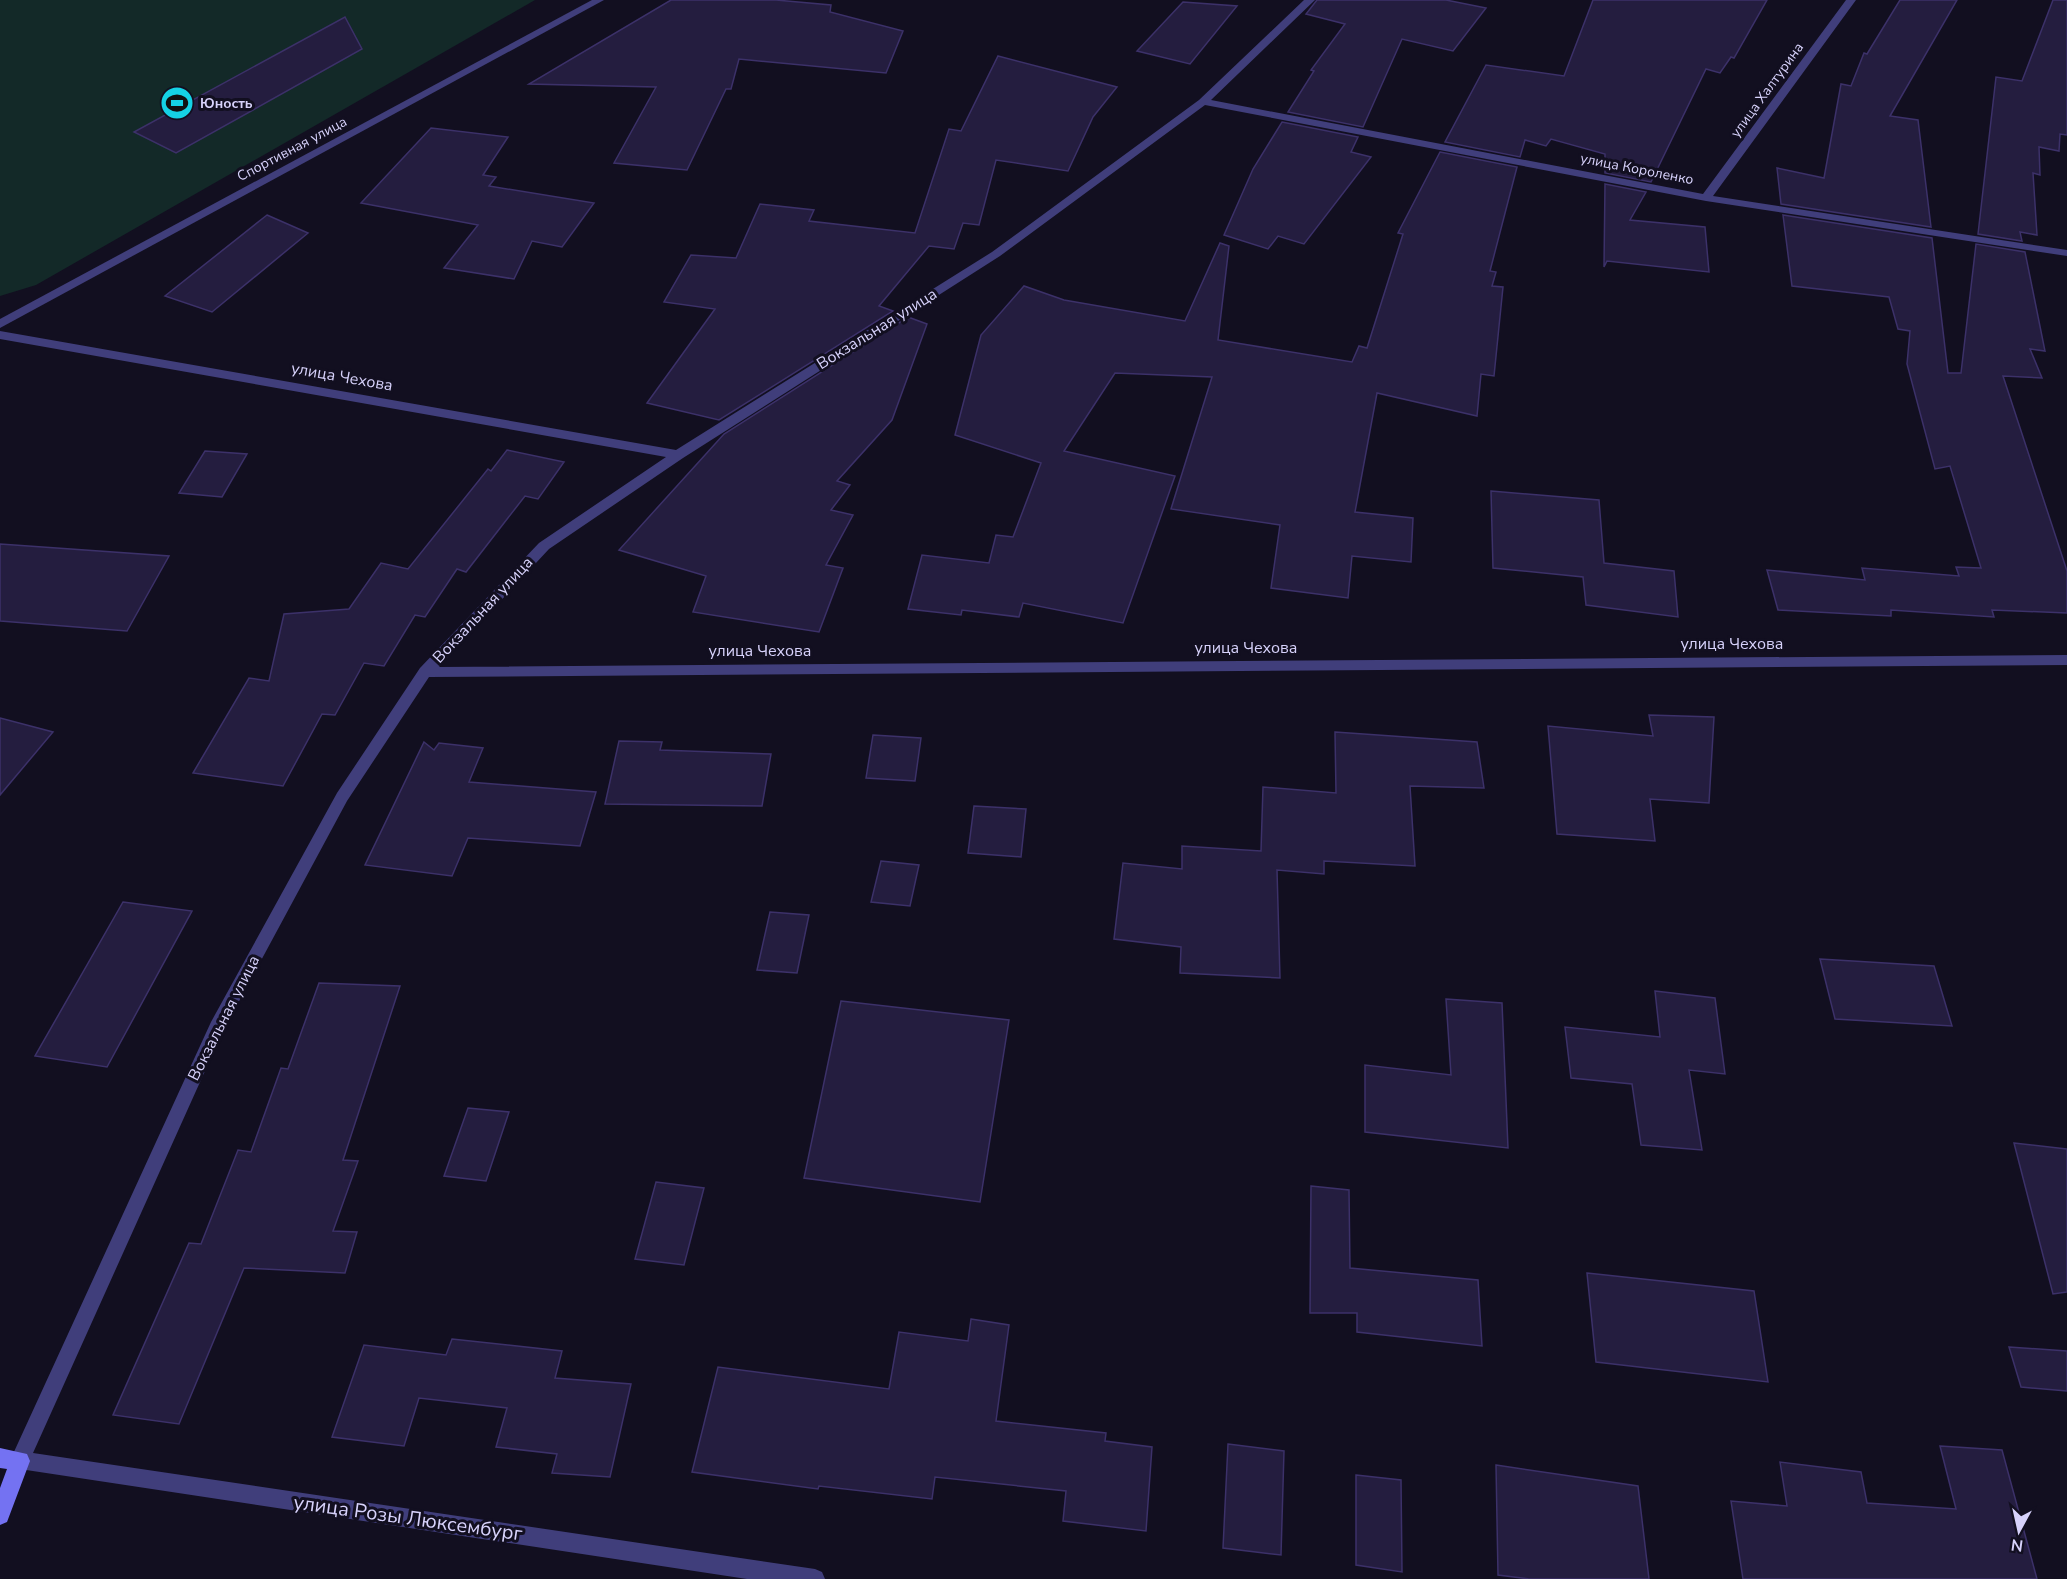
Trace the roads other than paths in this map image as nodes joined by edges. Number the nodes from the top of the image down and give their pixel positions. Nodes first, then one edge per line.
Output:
1 (599, 0) edge
2 (1310, 0) edge
3 (1851, 0) edge
4 (1203, 102) junction
5 (1706, 198) junction
6 (2067, 253) edge
7 (0, 324) edge
8 (0, 335) edge
9 (678, 455) junction
10 (2067, 660) edge
11 (425, 672) junction
12 (10, 1459) edge
13 (0, 1515) edge
14 (815, 1579) edge

1 - 7 street, Спортивная улица
2 - 4 street, Вокзальная улица
3 - 5 street, улица Халтурина
4 - 5 street, улица Короленко
4 - 9 street, Вокзальная улица
5 - 6 street, улица Короленко
8 - 9 street, улица Чехова
9 - 11 street, Вокзальная улица
10 - 11 street, улица Чехова
11 - 12 street, Вокзальная улица
12 - 13 main road, Вокзальная улица
12 - 14 street, улица Розы Люксембург

